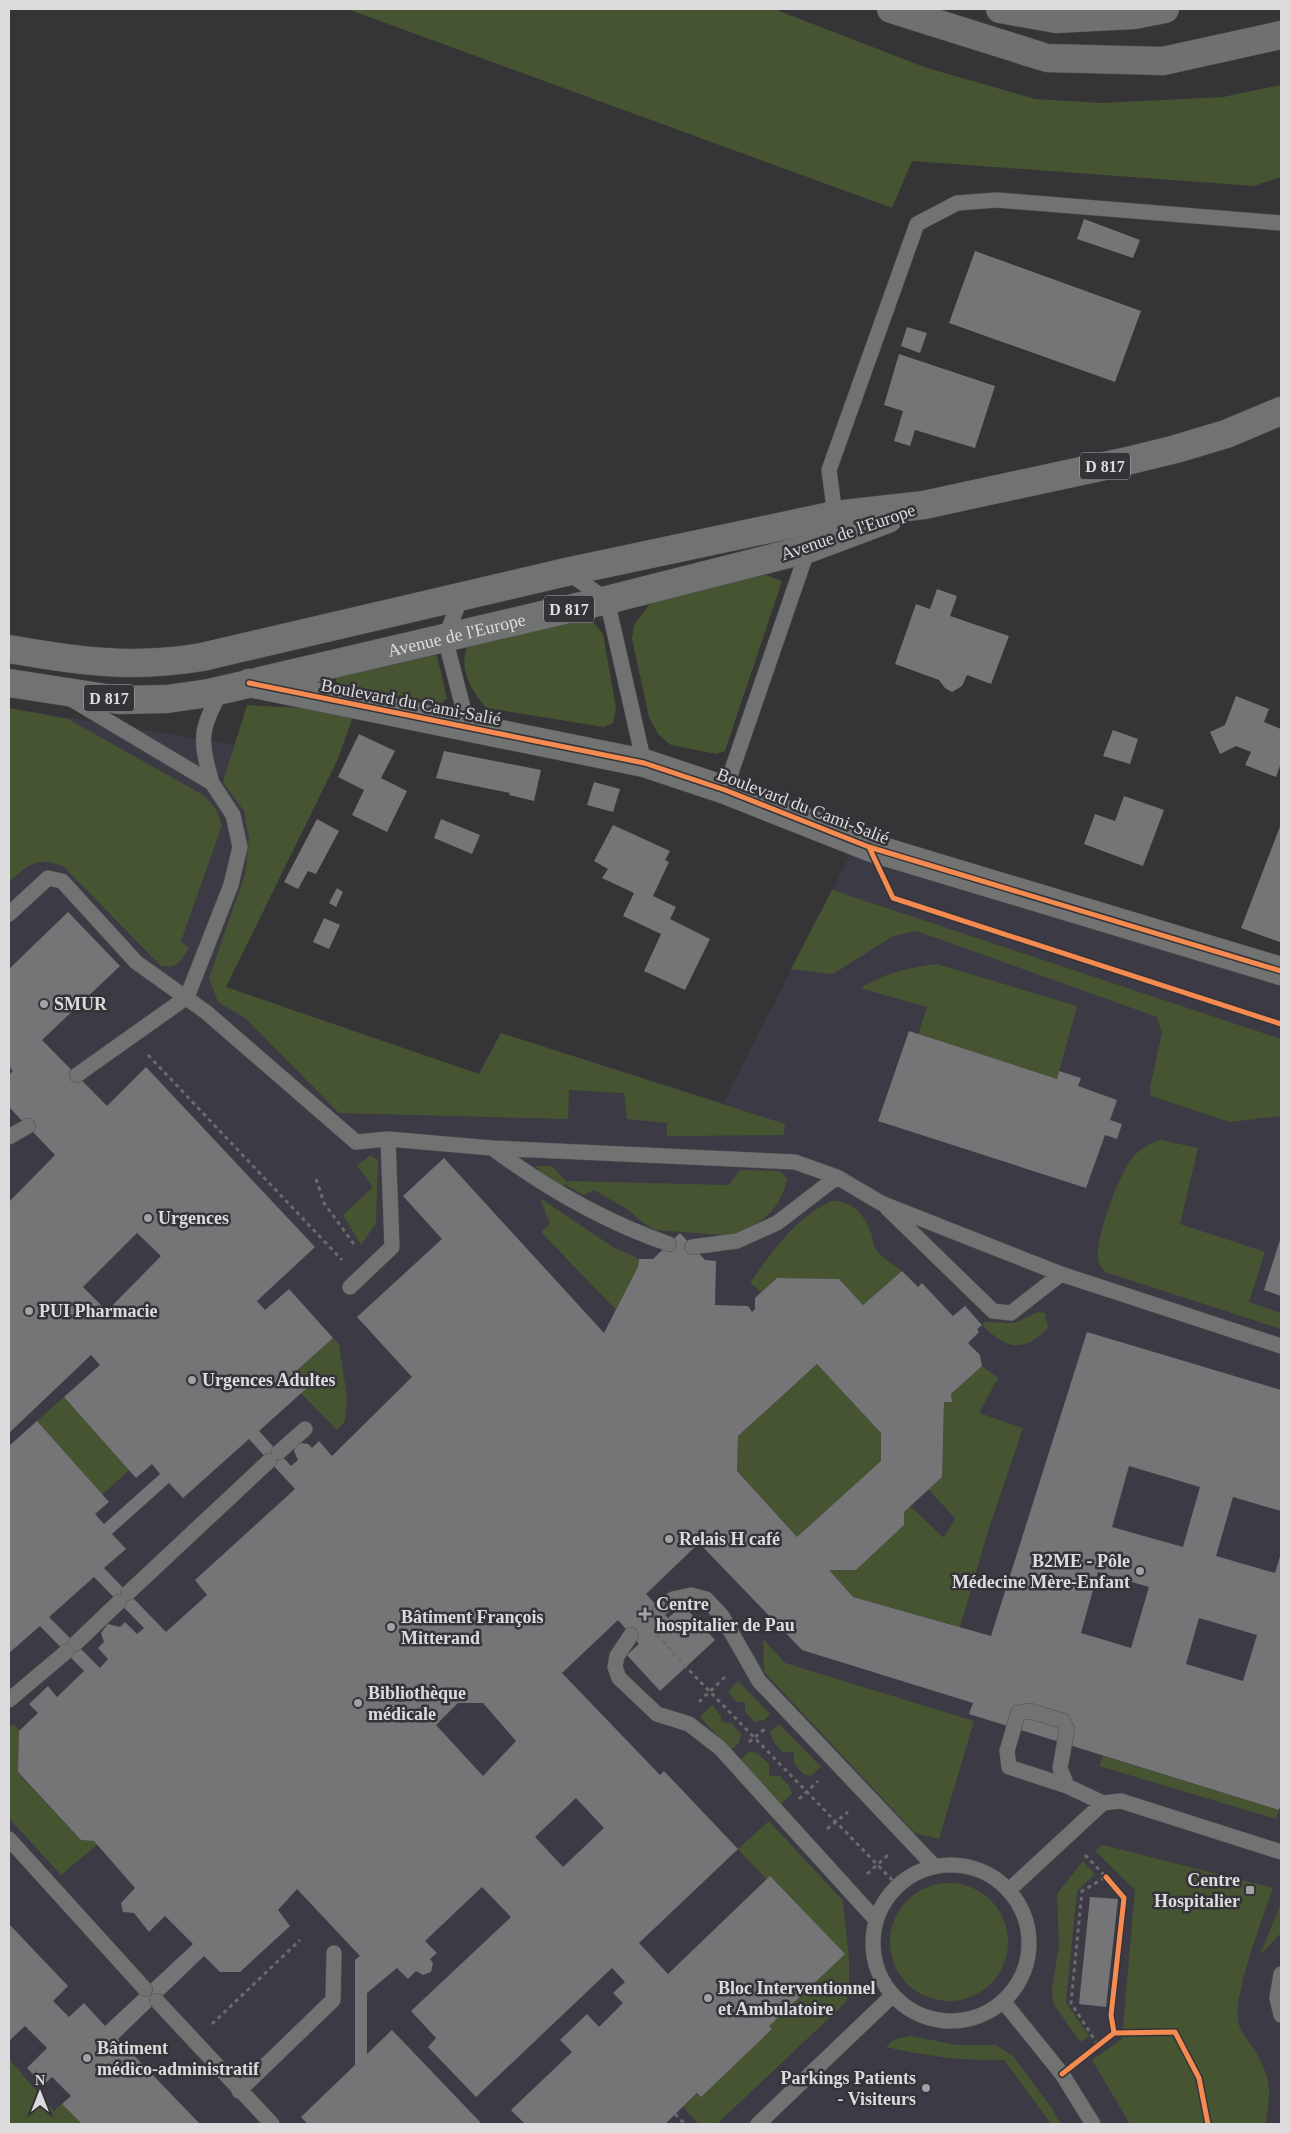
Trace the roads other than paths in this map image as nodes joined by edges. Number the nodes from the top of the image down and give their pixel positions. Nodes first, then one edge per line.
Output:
1 (891, 9) edge
2 (1000, 9) edge
3 (1165, 9) edge
4 (1281, 35) edge
5 (1281, 222) edge
6 (1281, 411) edge
7 (924, 505) junction
8 (835, 515) junction
9 (808, 548) junction
10 (566, 572) junction
11 (462, 595) junction
12 (607, 600) junction
13 (445, 638) junction
14 (9, 649) edge
15 (9, 683) edge
16 (249, 683) junction
17 (222, 689) junction
18 (61, 693) junction
19 (468, 727) junction
20 (644, 763) junction
21 (212, 783) junction
22 (725, 790) junction
23 (9, 914) edge
24 (1281, 971) edge
25 (187, 997) junction
26 (77, 1076) dead end
27 (28, 1126) dead end
28 (9, 1137) edge
29 (388, 1139) junction
30 (492, 1148) junction
31 (837, 1177) junction
32 (882, 1203) junction
33 (669, 1244) dead end
34 (692, 1247) dead end
35 (1061, 1274) junction
36 (355, 1283) road end
37 (1281, 1346) edge
38 (305, 1429) dead end
39 (660, 1609) dead end
40 (632, 1635) dead end
41 (9, 1700) edge
42 (1067, 1786) junction
43 (1103, 1804) junction
44 (9, 1839) edge
45 (1281, 1852) edge
46 (934, 1866) junction
47 (1008, 1890) junction
48 (876, 1920) junction
49 (334, 1954) dead end
50 (1281, 1974) edge
51 (145, 1988) dead end
52 (893, 1995) junction
53 (157, 2001) dead end
54 (1003, 2001) junction
55 (1281, 2015) edge
56 (239, 2091) junction
57 (272, 2124) edge
58 (758, 2124) edge
59 (1093, 2124) edge

1 - 4 highway
2 - 3 highway
5 - 8 lane
6 - 7 main road, Avenue de l'Europe / D 817
7 - 8 main road, Avenue de l'Europe / D 817
7 - 9 main road, Avenue de l'Europe / D 817
8 - 10 main road, Avenue de l'Europe / D 817
9 - 12 main road, Avenue de l'Europe / D 817
9 - 22 lane
10 - 11 main road, Avenue de l'Europe / D 817
10 - 12 lane
11 - 13 lane
11 - 14 main road, Avenue de l'Europe / D 817
12 - 13 main road, Avenue de l'Europe / D 817
12 - 20 lane
13 - 16 main road, Avenue de l'Europe / D 817
13 - 19 lane
15 - 18 main road, Avenue de l'Europe / D 817
16 - 17 main road, Avenue de l'Europe / D 817
16 - 19 street, Boulevard du Cami-Salié
17 - 18 main road, Avenue de l'Europe / D 817
17 - 21 lane
18 - 21 lane
19 - 20 street, Boulevard du Cami-Salié
20 - 22 street, Boulevard du Cami-Salié
21 - 25 lane
22 - 24 street, Boulevard du Cami-Salié
23 - 25 lane
25 - 26 lane
25 - 29 lane
27 - 28 lane
29 - 30 lane
29 - 36 lane
30 - 31 lane
30 - 33 lane
31 - 32 lane
31 - 34 lane
32 - 35 lane
32 - 35 lane
35 - 37 lane
38 - 41 lane
39 - 46 lane
40 - 48 lane
42 - 42 lane
42 - 43 lane
43 - 45 lane
43 - 47 lane
44 - 51 lane
46 - 47 lane
46 - 48 lane
47 - 54 lane
48 - 52 lane
49 - 56 lane
50 - 55 lane
52 - 54 lane
52 - 58 lane
53 - 56 lane
54 - 59 lane
56 - 57 lane

